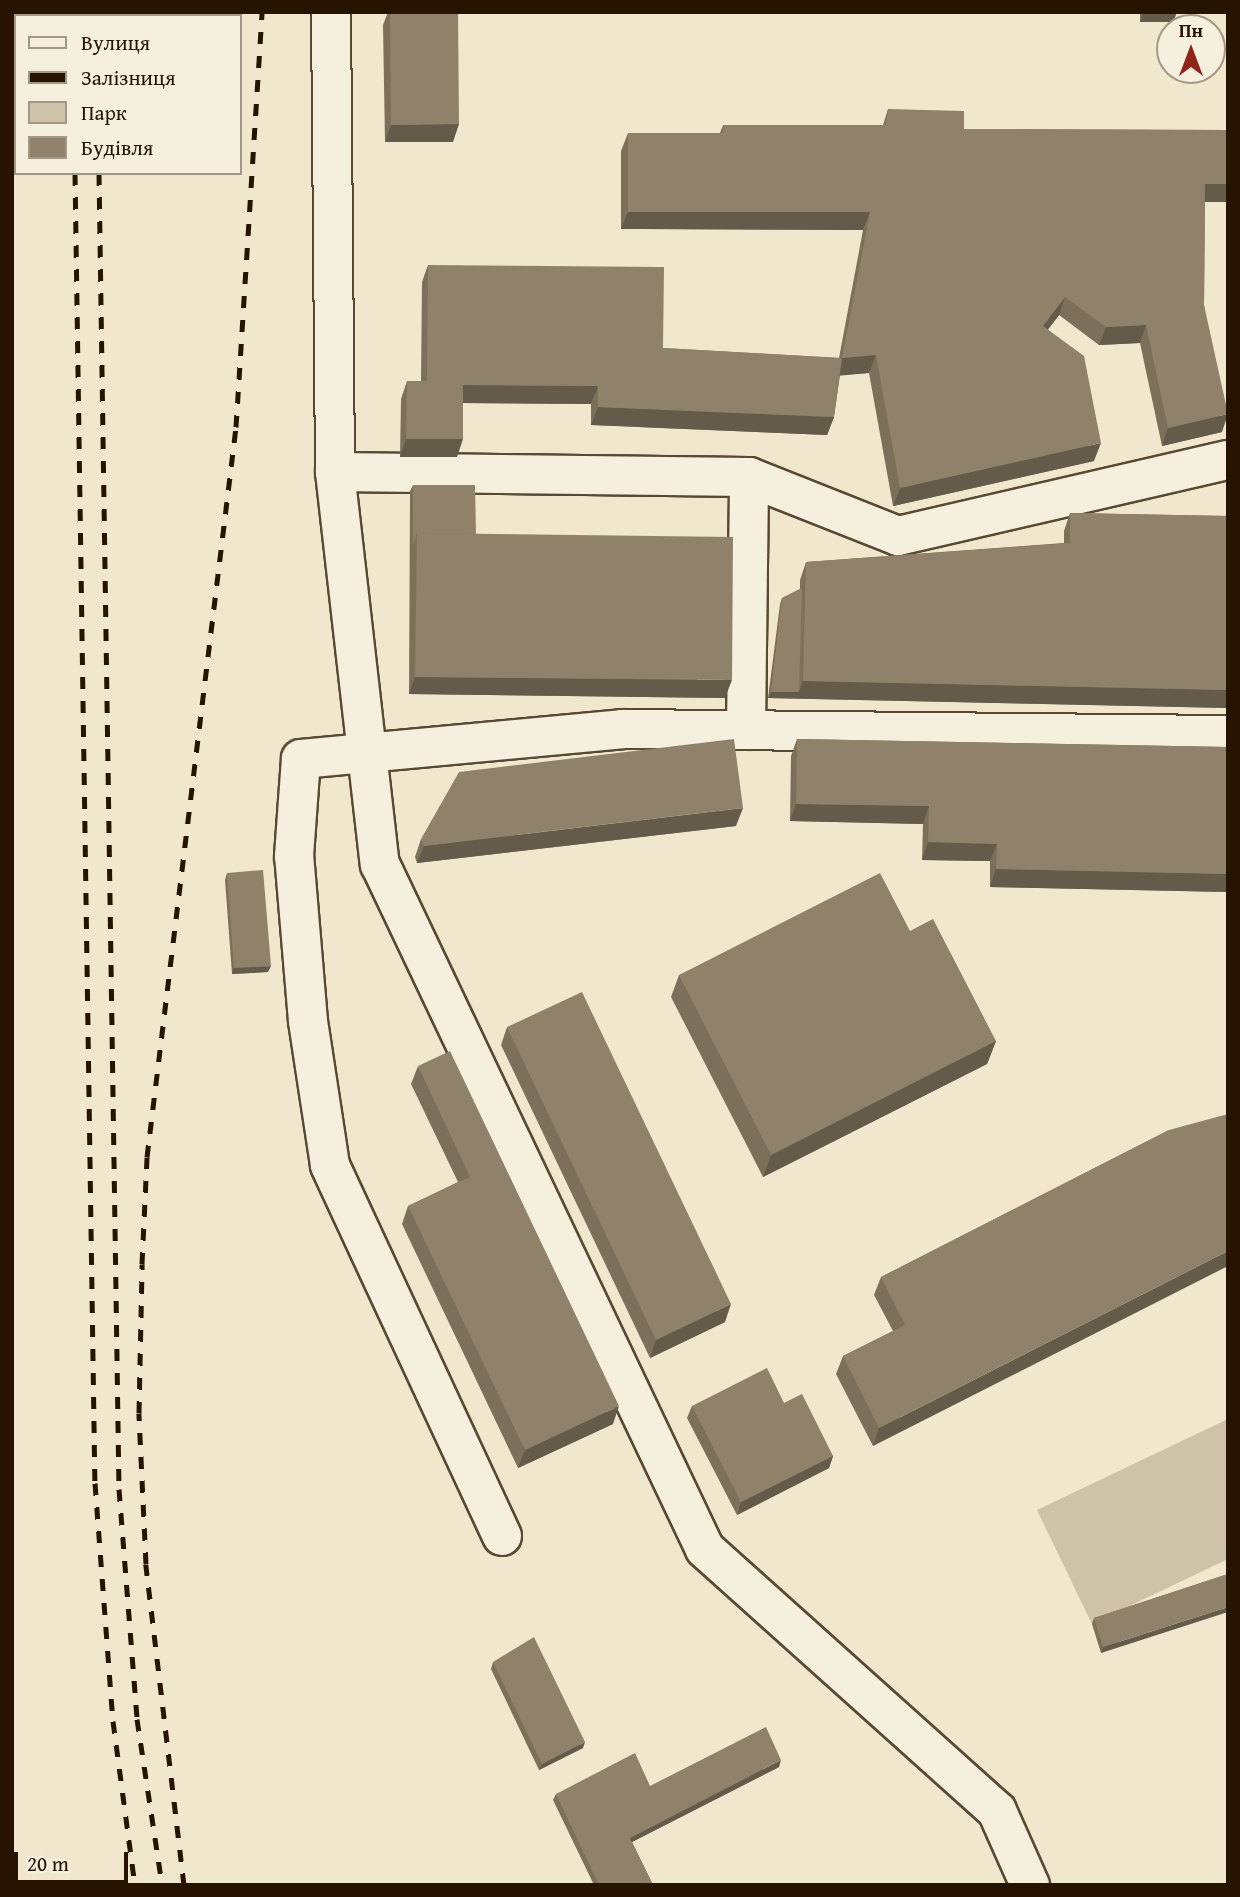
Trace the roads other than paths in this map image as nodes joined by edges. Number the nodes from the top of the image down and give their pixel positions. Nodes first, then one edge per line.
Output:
1 (331, 12) edge
2 (1228, 460) edge
3 (335, 472) junction
4 (749, 477) junction
5 (746, 730) junction
6 (1228, 735) edge
7 (367, 753) junction
8 (502, 1536) dead end
9 (1030, 1885) edge

1 - 3 street
2 - 4 street
3 - 4 street
3 - 7 street
4 - 5 street
5 - 6 street
5 - 7 street
7 - 8 street
7 - 9 street

